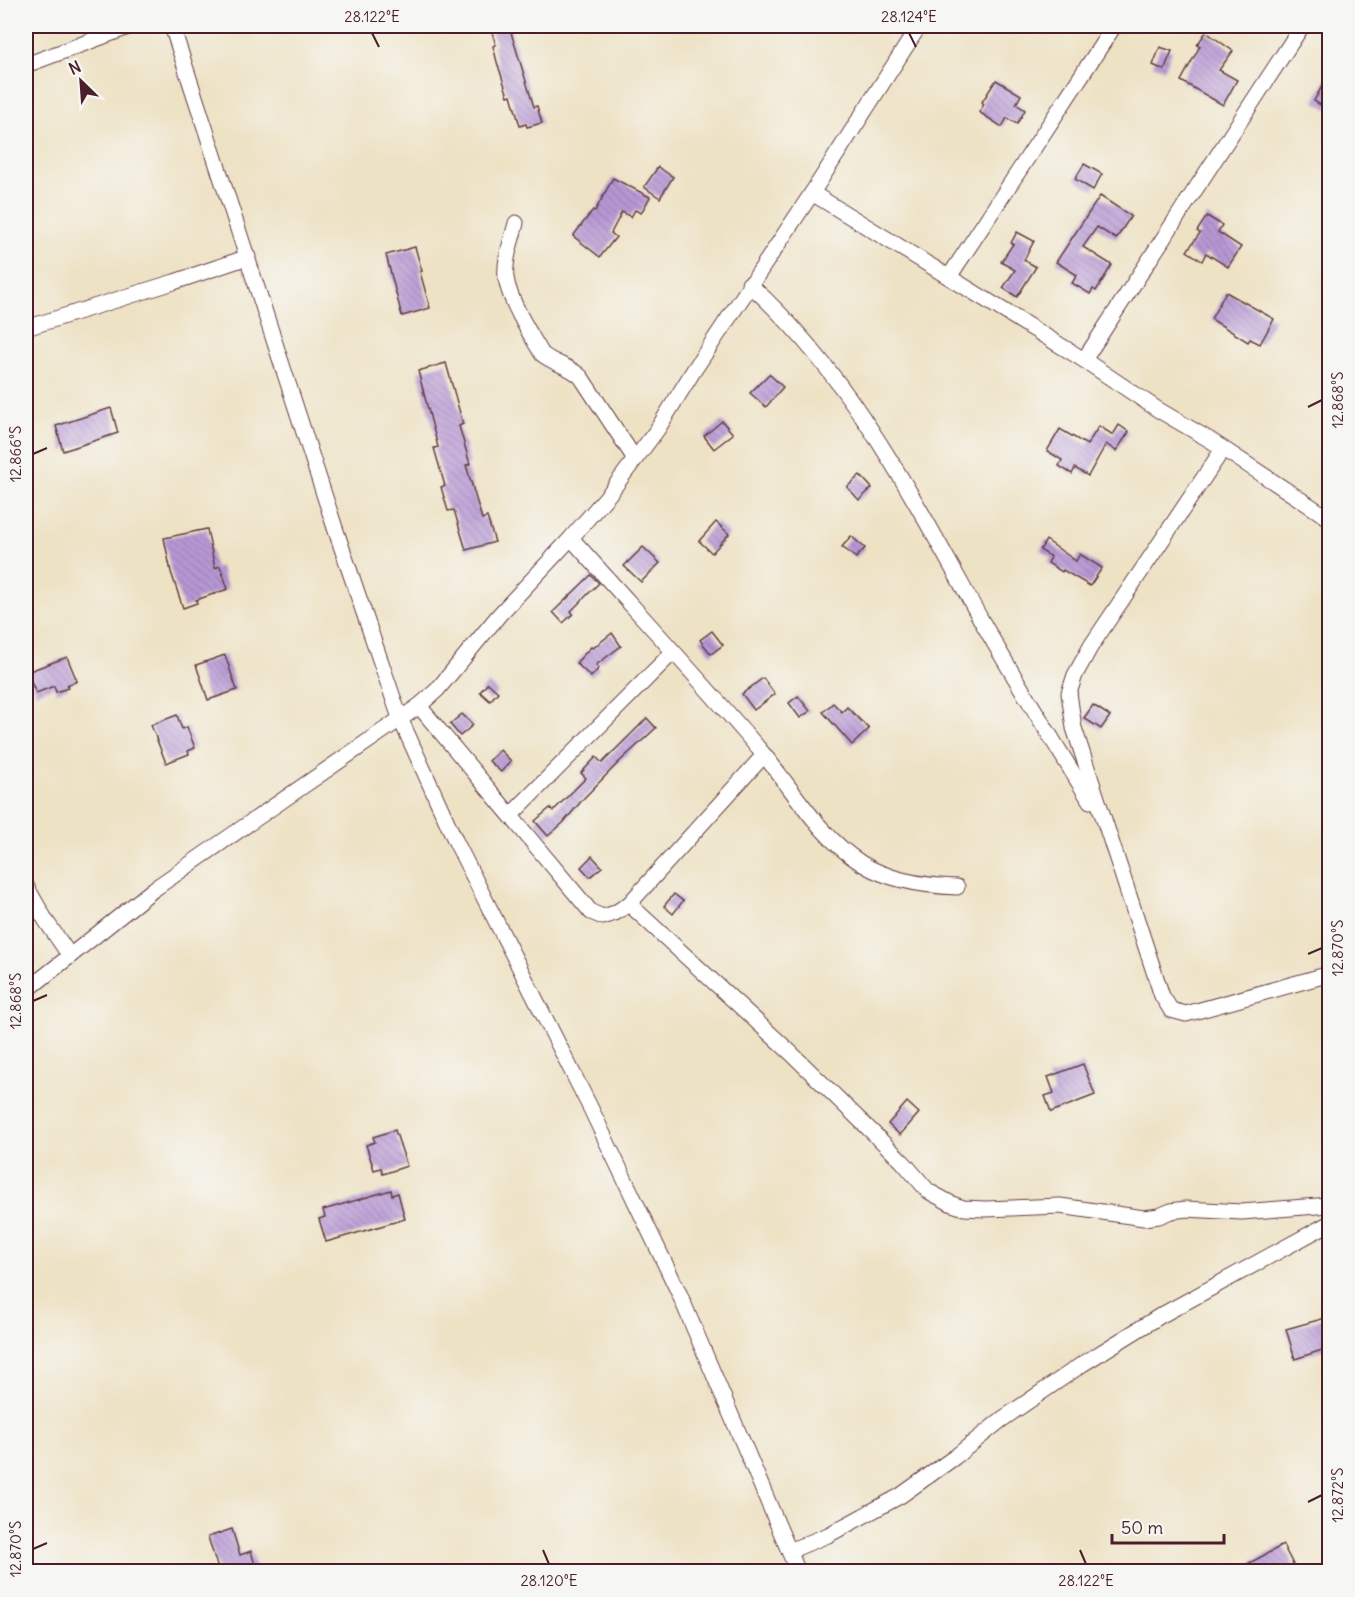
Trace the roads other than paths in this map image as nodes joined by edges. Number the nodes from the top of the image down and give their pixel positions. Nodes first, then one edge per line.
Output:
1 (131, 26) edge
2 (172, 26) edge
3 (919, 26) edge
4 (1113, 26) edge
5 (1302, 26) edge
6 (26, 65) edge
7 (812, 192) junction
8 (516, 223) dead end
9 (248, 257) junction
10 (949, 277) junction
11 (749, 284) junction
12 (26, 328) edge
13 (1084, 360) junction
14 (1223, 449) junction
15 (635, 459) junction
16 (1329, 519) edge
17 (571, 538) junction
18 (673, 652) junction
19 (419, 706) junction
20 (400, 718) junction
21 (764, 755) junction
22 (511, 815) junction
23 (1104, 823) junction
24 (26, 886) edge
25 (957, 887) dead end
26 (628, 904) junction
27 (70, 956) junction
28 (1328, 978) edge
29 (26, 991) edge
30 (1329, 1205) edge
31 (1329, 1223) edge
32 (789, 1551) junction
33 (798, 1572) edge

1 - 6 street
2 - 9 street
3 - 7 street
4 - 10 street
5 - 13 street
7 - 10 street
7 - 11 street
8 - 15 street
9 - 12 street
9 - 20 street
10 - 13 street
11 - 15 street
11 - 23 street
13 - 14 street
14 - 16 street
14 - 23 street
15 - 17 street
17 - 18 street
17 - 19 street
18 - 21 street
18 - 22 street
19 - 20 street
19 - 22 street
20 - 27 street
20 - 32 street
21 - 25 street
21 - 26 street
22 - 26 street
23 - 28 street
24 - 27 street
26 - 30 street
27 - 29 street
31 - 32 street
32 - 33 street

